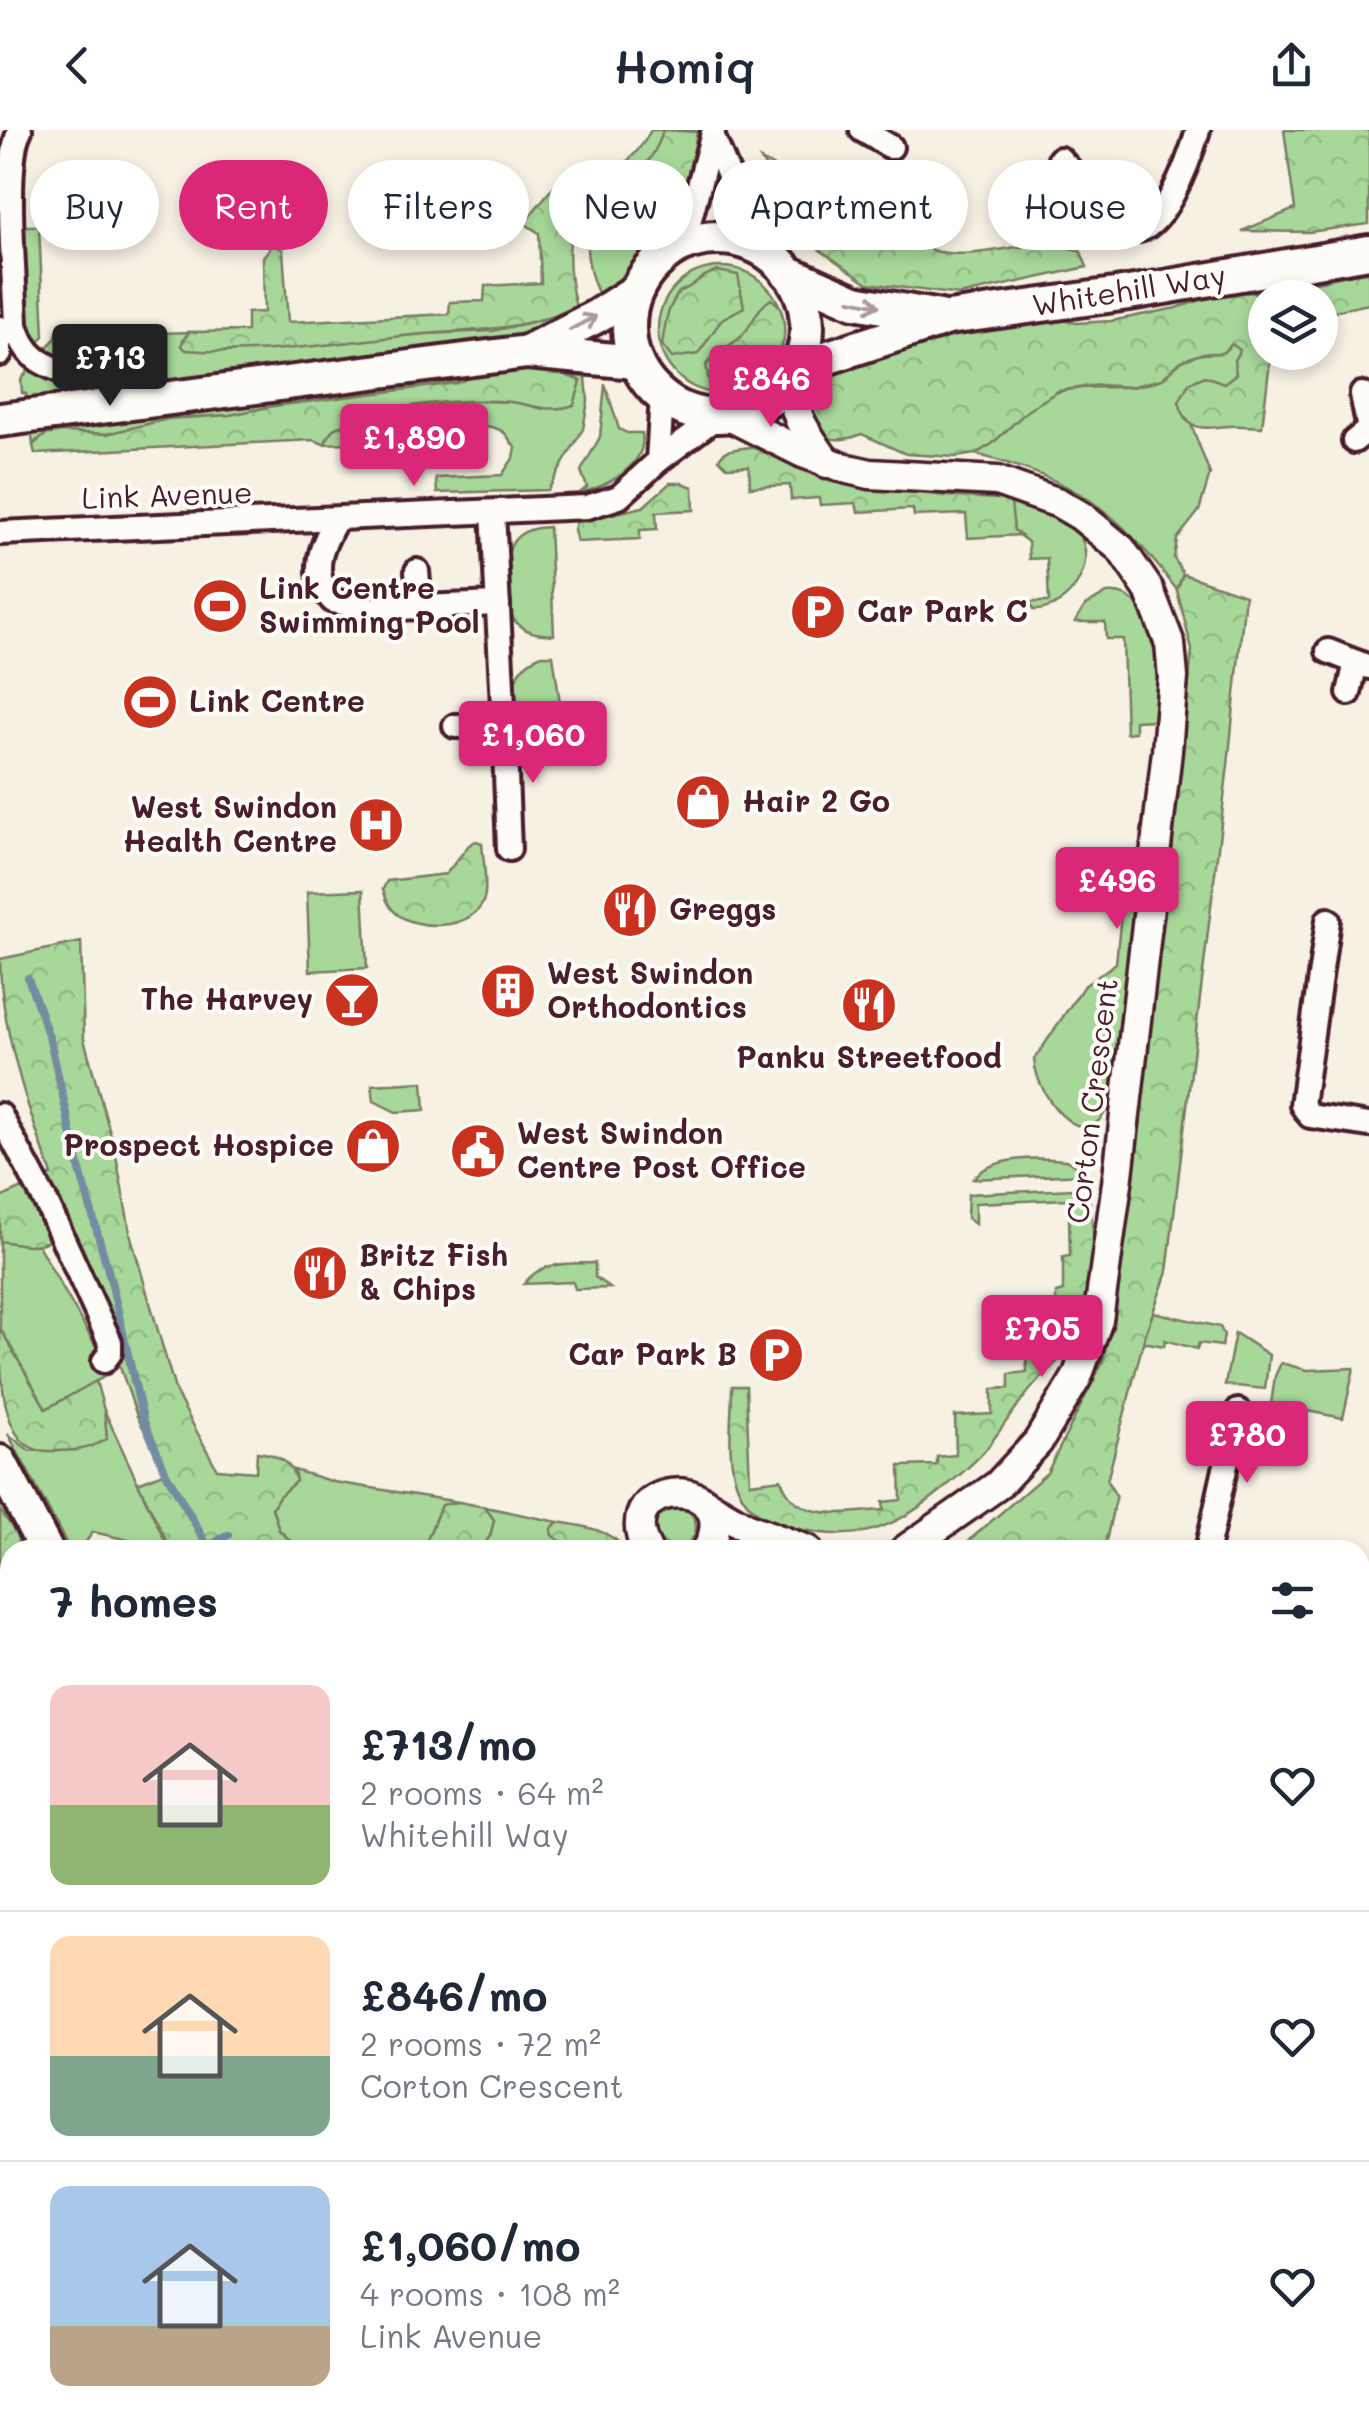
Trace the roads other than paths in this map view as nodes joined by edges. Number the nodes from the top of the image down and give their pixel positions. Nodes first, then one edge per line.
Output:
1 (18, 130) edge
2 (862, 130) edge
3 (1198, 130) edge
4 (0, 132) edge
5 (713, 135) edge
6 (891, 148) dead end
7 (1060, 159) dead end
8 (693, 209) edge
9 (693, 244) edge
10 (677, 250) edge
11 (1369, 252) edge
12 (778, 263) junction
13 (638, 290) junction
14 (948, 318) junction
15 (0, 328) edge
16 (527, 352) junction
17 (0, 354) edge
18 (636, 362) junction
19 (796, 371) junction
20 (1362, 394) dead end
21 (662, 396) junction
22 (174, 399) junction
23 (723, 416) junction
24 (0, 420) edge
25 (1354, 441) dead end
26 (658, 461) junction
27 (826, 463) junction
28 (494, 512) junction
29 (336, 520) junction
30 (0, 533) edge
31 (417, 571) dead end
32 (498, 604) junction
33 (420, 607) junction
34 (1328, 651) dead end
35 (1362, 664) edge
36 (1349, 692) dead end
37 (455, 726) dead end
38 (504, 726) junction
39 (509, 849) dead end
40 (1328, 920) dead end
41 (0, 1116) edge
42 (1369, 1124) edge
43 (104, 1361) dead end
44 (1238, 1411) dead end
45 (0, 1462) edge
46 (705, 1503) junction
47 (41, 1540) edge
48 (644, 1540) edge
49 (713, 1540) edge
50 (780, 1540) edge
51 (919, 1540) edge
52 (1209, 1540) edge

1 - 4 street
1 - 22 street
2 - 6 street
3 - 7 street
5 - 8 street
5 - 12 street
9 - 12 main road
10 - 13 main road
11 - 14 main road, Whitehill Way
12 -> 14 main road, Whitehill Way
12 - 19 main road
16 -> 13 main road
13 - 18 main road
14 - 19 main road, Whitehill Way
15 - 17 street
16 - 18 main road
16 - 22 main road
18 - 21 main road
19 - 23 main road
19 - 27 street
20 - 25 street
21 - 23 main road
21 - 26 street
22 - 24 main road
23 - 26 street, Link Avenue
23 - 27 street, Corton Crescent
26 - 28 street, Link Avenue
27 - 51 street, Corton Crescent
28 - 29 street, Link Avenue
28 - 32 street
29 - 30 street, Link Avenue
29 - 33 street
31 - 33 street
32 - 33 street
32 - 38 street
34 - 35 street
35 - 36 street
37 - 38 street
38 - 39 street
40 - 42 street
41 - 43 street
44 - 52 street
45 - 47 main road
46 - 48 street
46 - 49 street
46 - 50 street

